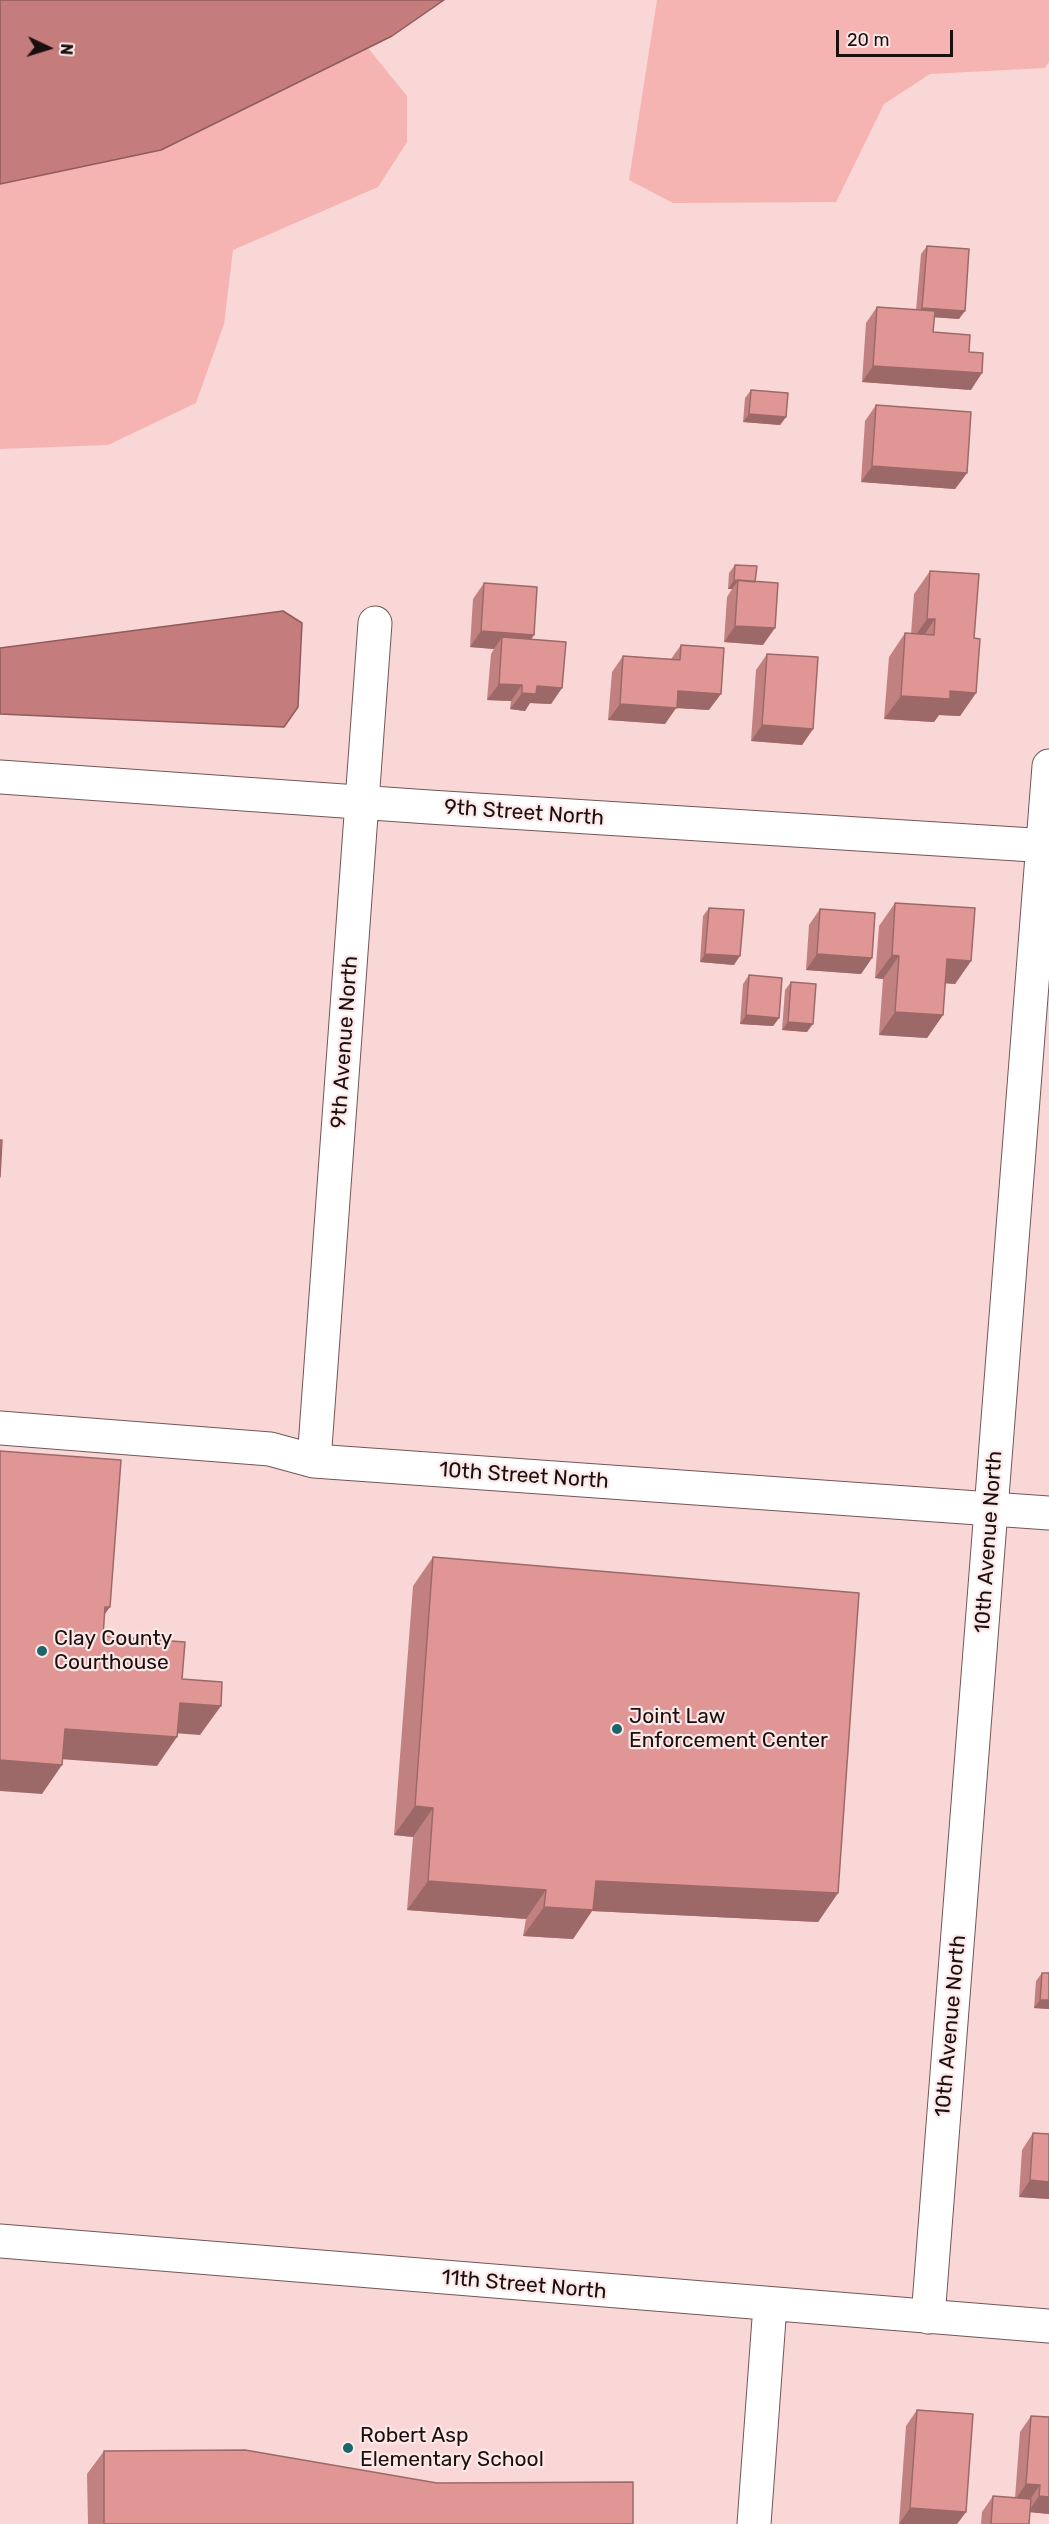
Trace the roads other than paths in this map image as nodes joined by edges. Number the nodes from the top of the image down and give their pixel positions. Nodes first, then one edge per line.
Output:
1 (375, 623) dead end
2 (1049, 766) edge
3 (0, 777) edge
4 (362, 802) junction
5 (1046, 846) edge
6 (0, 1428) edge
7 (314, 1461) junction
8 (993, 1509) junction
9 (1049, 1514) edge
10 (0, 2241) edge
11 (770, 2305) junction
12 (928, 2317) junction
13 (1049, 2326) edge
14 (754, 2524) edge

1 - 4 street, 9th Avenue North
2 - 5 street, 10th Avenue North
3 - 4 street, 9th Street North
4 - 5 street, 9th Street North
4 - 7 street, 9th Avenue North
5 - 8 street, 10th Avenue North
6 - 7 street, 10th Street North
7 - 8 street, 10th Street North
8 - 9 street, 10th Street North
8 - 12 street, 10th Avenue North
10 - 11 street, 11th Street North
11 - 12 street, 11th Street North
11 - 14 street
12 - 13 street, 11th Street North

